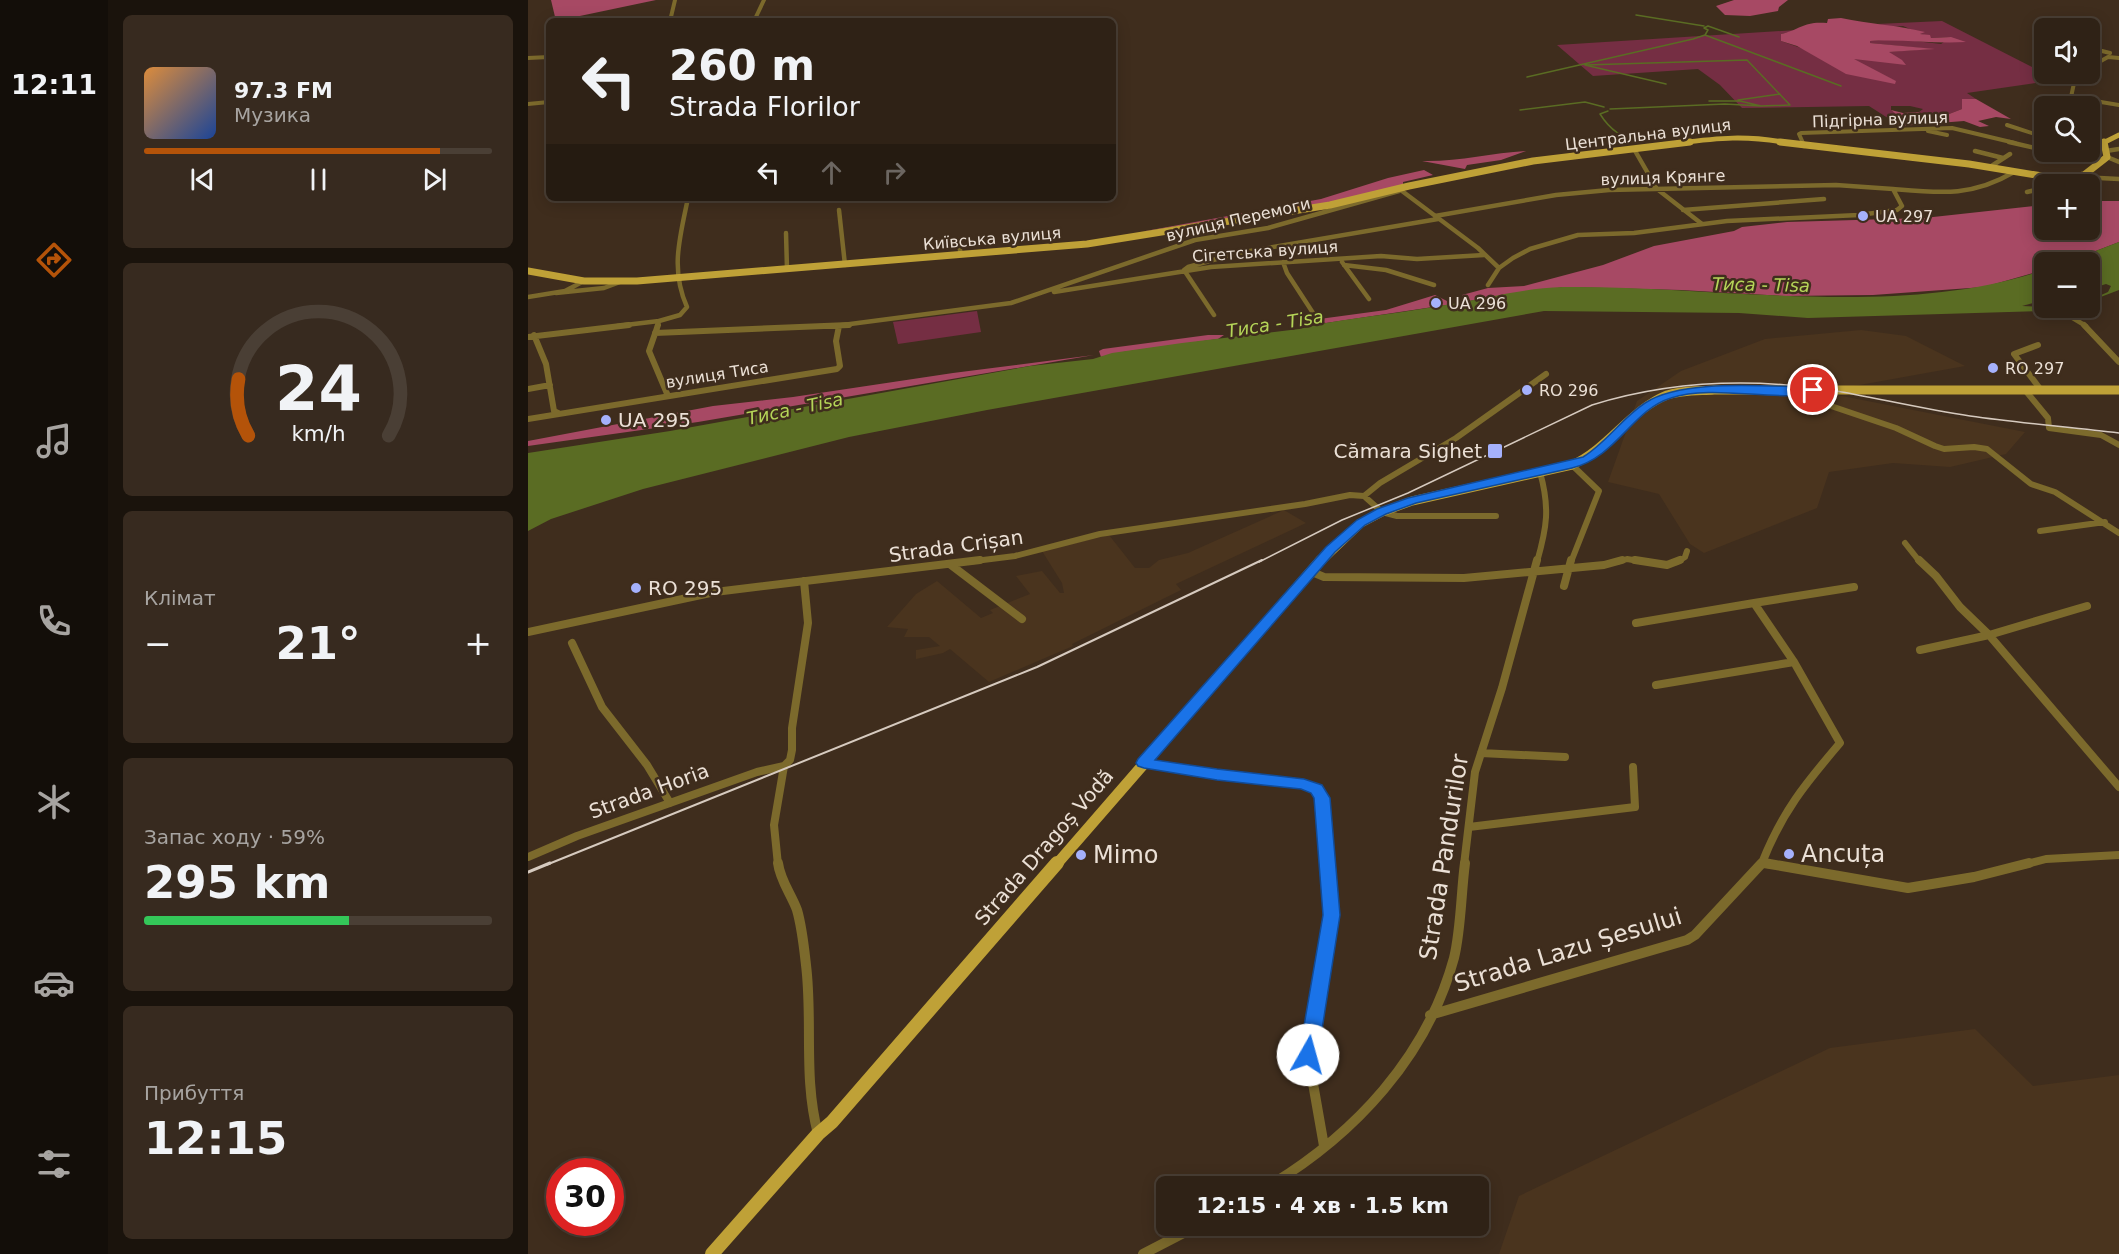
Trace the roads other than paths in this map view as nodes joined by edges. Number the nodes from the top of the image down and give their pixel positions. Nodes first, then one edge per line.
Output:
1 (675, 0) edge
2 (764, 0) edge
3 (671, 18) edge
4 (755, 18) edge
5 (2100, 51) edge
6 (2119, 51) edge
7 (2111, 55) junction
8 (546, 57) edge
9 (528, 58) edge
10 (2119, 58) edge
11 (2100, 61) edge
12 (546, 102) edge
13 (2100, 102) edge
14 (528, 104) edge
15 (2119, 105) edge
16 (2007, 125) dead end
17 (1923, 129) junction
18 (2034, 134) edge
19 (1947, 135) dead end
20 (2119, 135) edge
21 (1804, 146) junction
22 (2034, 148) edge
23 (2100, 148) edge
24 (1634, 149) junction
25 (2119, 149) edge
26 (2100, 150) edge
27 (1975, 152) dead end
28 (2100, 152) edge
29 (2105, 152) junction
30 (2010, 154) dead end
31 (2002, 158) junction
32 (2119, 162) edge
33 (1990, 167) junction
34 (2014, 172) junction
35 (2083, 174) edge
36 (2034, 175) edge
37 (2100, 178) edge
38 (2119, 179) edge
39 (1400, 189) junction
40 (1657, 189) junction
41 (1893, 189) junction
42 (2034, 190) edge
43 (2027, 192) dead end
44 (1824, 200) dead end
45 (687, 201) edge
46 (839, 210) dead end
47 (1683, 210) junction
48 (1436, 218) junction
49 (1702, 224) junction
50 (786, 233) dead end
51 (958, 240) dead end
52 (961, 255) junction
53 (1484, 255) junction
54 (1283, 262) junction
55 (1342, 262) junction
56 (845, 265) junction
57 (1499, 268) junction
58 (787, 269) junction
59 (1184, 270) junction
60 (528, 271) edge
61 (677, 279) junction
62 (584, 281) junction
63 (620, 282) junction
64 (1434, 285) dead end
65 (1488, 285) dead end
66 (1050, 292) junction
67 (556, 293) junction
68 (528, 297) edge
69 (1369, 299) dead end
70 (1214, 315) dead end
71 (1315, 316) dead end
72 (2072, 318) edge
73 (659, 321) junction
74 (839, 326) junction
75 (655, 333) junction
76 (531, 336) edge
77 (2038, 345) dead end
78 (2119, 362) edge
79 (1546, 374) dead end
80 (550, 385) junction
81 (528, 388) edge
82 (1813, 390) junction
83 (2025, 390) junction
84 (2041, 390) junction
85 (2119, 390) edge
86 (668, 396) junction
87 (558, 413) junction
88 (528, 419) edge
89 (2119, 445) edge
90 (1572, 465) junction
91 (1540, 472) junction
92 (1364, 496) junction
93 (1382, 512) junction
94 (1496, 516) dead end
95 (2106, 522) junction
96 (2040, 531) dead end
97 (2119, 533) edge
98 (1905, 543) dead end
99 (1688, 551) dead end
100 (951, 565) junction
101 (1569, 567) junction
102 (1312, 572) junction
103 (1535, 572) junction
104 (804, 581) junction
105 (1564, 586) dead end
106 (1854, 587) dead end
107 (1754, 603) junction
108 (2086, 606) dead end
109 (1022, 619) dead end
110 (1636, 623) dead end
111 (528, 632) edge
112 (1989, 635) junction
113 (572, 643) dead end
114 (1920, 650) dead end
115 (1794, 662) junction
116 (1656, 685) dead end
117 (1481, 753) junction
118 (1565, 757) dead end
119 (1144, 763) junction
120 (784, 766) junction
121 (1633, 767) dead end
122 (2119, 787) edge
123 (670, 803) junction
124 (1469, 827) junction
125 (2119, 855) edge
126 (528, 857) edge
127 (1762, 863) junction
128 (1430, 1015) junction
129 (818, 1134) junction
130 (1324, 1146) junction
131 (1287, 1176) edge
132 (1178, 1236) edge
133 (712, 1254) edge
134 (1143, 1254) edge

1 - 3 street
2 - 4 street
5 - 7 street
6 - 7 street
7 - 10 street
7 - 11 street
8 - 9 street
12 - 14 street
13 - 15 street
16 - 18 street
17 - 19 street
17 - 21 street, Підгірна вулиця
17 - 22 street, Підгірна вулиця
20 - 29 main road
21 - 24 main road, Центральна вулиця
21 - 33 main road, Центральна вулиця
23 - 29 street
24 - 39 main road, Центральна вулиця
24 - 40 street
25 - 29 street
26 - 29 street
27 - 31 street
28 - 29 street
29 - 32 street
29 - 35 main road
30 - 31 street
31 - 33 street
33 - 34 main road, Центральна вулиця
34 - 36 main road, Центральна вулиця
34 - 41 street, вулиця Крянге
37 - 38 street
39 - 48 street
39 - 52 main road, Київська вулиця
39 - 66 street, вулиця Перемоги
40 - 41 street, вулиця Крянге
40 - 47 street
40 - 48 street, вулиця Крянге
41 - 49 street
42 - 43 street
44 - 47 street
45 - 61 street
46 - 56 street
47 - 49 street
48 - 53 street
48 - 59 street, вулиця Крянге
49 - 57 street
50 - 58 street
51 - 52 street
52 - 56 main road, Київська вулиця
53 - 55 street, Сігетська вулиця
53 - 57 street
54 - 55 street, Сігетська вулиця
54 - 59 street, Сігетська вулиця
54 - 71 street
55 - 64 street
55 - 69 street
56 - 58 main road, Київська вулиця
57 - 65 street
58 - 61 main road, Київська вулиця
59 - 66 street, Сігетська вулиця
59 - 70 street
60 - 62 main road, Київська вулиця
61 - 63 main road, Київська вулиця
61 - 73 street
62 - 63 main road, Київська вулиця
62 - 67 street
63 - 67 street
66 - 74 street
67 - 68 street
72 - 78 street
73 - 75 street
73 - 76 street
74 - 75 street
74 - 86 street, вулиця Тиса
75 - 86 street
76 - 80 street
77 - 84 street
79 - 92 street
80 - 81 street
80 - 87 street
82 - 83 main road, Strada Dragoș Vodă
82 - 90 main road, Strada Dragoș Vodă
82 - 95 street
83 - 84 main road, Strada Dragoș Vodă
83 - 89 street
84 - 85 main road, Strada Dragoș Vodă
86 - 87 street, вулиця Тиса
87 - 88 street, вулиця Тиса
90 - 91 main road, Strada Dragoș Vodă
90 - 101 street
91 - 93 main road, Strada Dragoș Vodă
91 - 103 street, Strada Pandurilor
92 - 93 street
92 - 100 street, Strada Crișan
93 - 94 street
93 - 102 main road, Strada Dragoș Vodă
95 - 96 street
95 - 97 street
98 - 112 street
99 - 101 street
100 - 104 street, Strada Crișan
100 - 109 street
101 - 103 street
101 - 105 street
102 - 103 street
102 - 119 main road, Strada Dragoș Vodă
103 - 117 street, Strada Pandurilor
104 - 111 street, Strada Crișan
104 - 120 street
106 - 107 street
107 - 110 street
107 - 115 street, Strada Lazu Șesului
108 - 112 street
112 - 114 street
112 - 122 street
113 - 123 street
115 - 116 street
115 - 127 street, Strada Lazu Șesului
117 - 118 street
117 - 124 street, Strada Pandurilor
119 - 129 main road, Strada Dragoș Vodă
119 - 130 street
120 - 123 street, Strada Horia
120 - 129 street
121 - 124 street
123 - 126 street, Strada Horia
124 - 128 street, Strada Pandurilor
125 - 127 street
127 - 128 street, Strada Lazu Șesului
128 - 130 street, Strada Pandurilor
129 - 133 main road, Strada Dragoș Vodă
130 - 131 street, Strada Pandurilor
132 - 134 street

